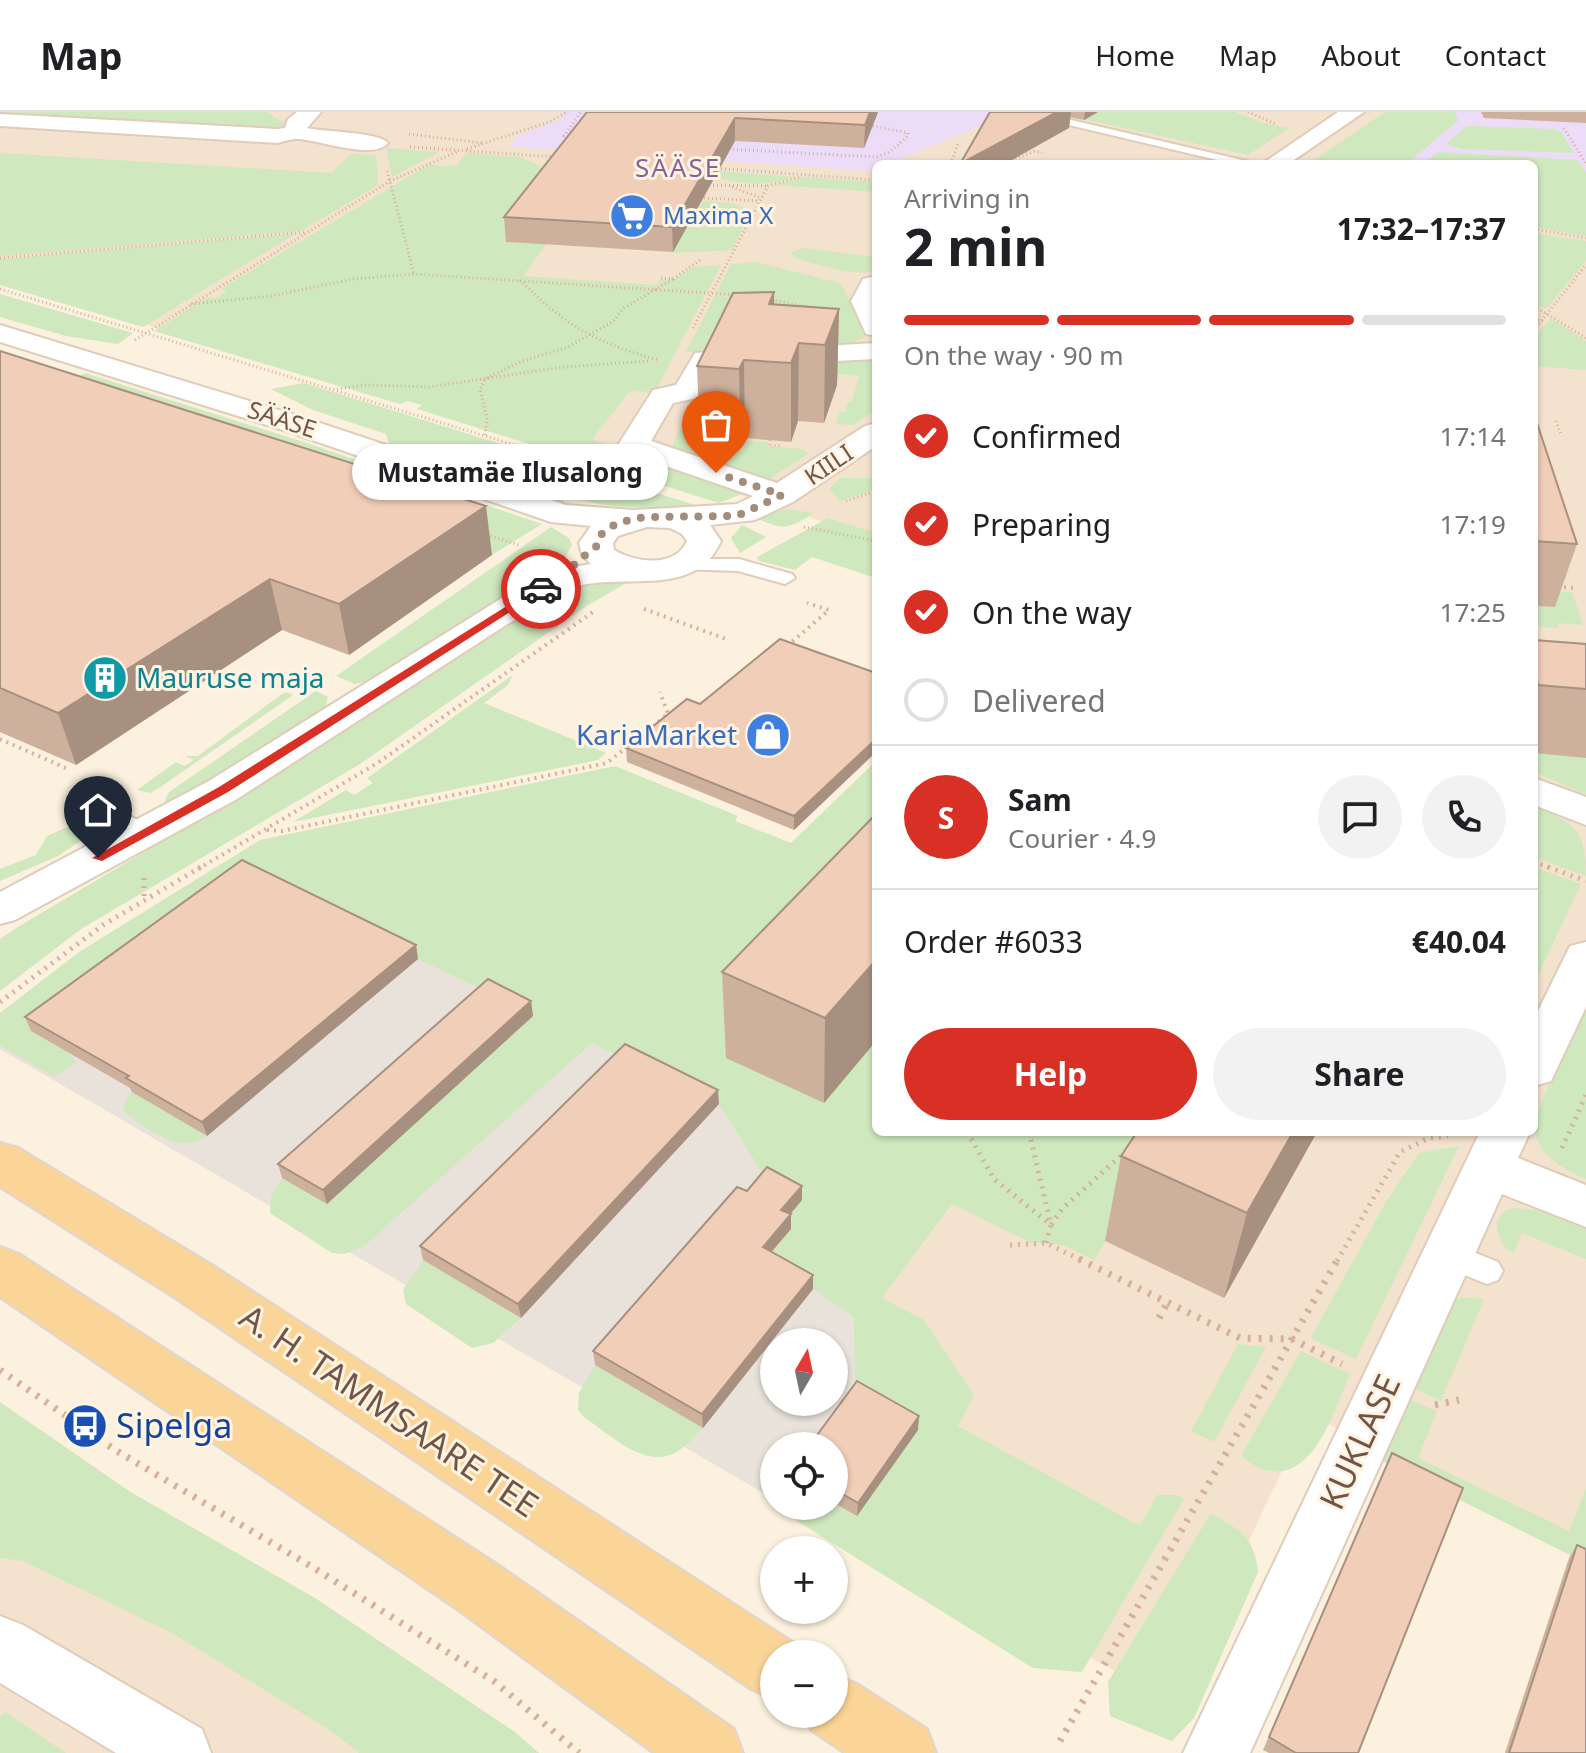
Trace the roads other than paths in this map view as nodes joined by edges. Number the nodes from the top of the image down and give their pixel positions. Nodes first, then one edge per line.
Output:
1 (310, 112) edge
2 (1020, 112) edge
3 (1353, 112) edge
4 (0, 120) edge
5 (296, 132) junction
6 (377, 143) road end
7 (1234, 160) edge
8 (1279, 160) edge
9 (872, 285) dead end
10 (872, 324) edge
11 (0, 333) edge
12 (872, 335) edge
13 (872, 435) edge
14 (782, 495) junction
15 (562, 515) junction
16 (737, 516) junction
17 (672, 518) junction
18 (629, 519) junction
19 (596, 545) junction
20 (697, 550) junction
21 (739, 565) junction
22 (632, 570) junction
23 (568, 577) junction
24 (785, 578) dead end
25 (1538, 792) edge
26 (1586, 812) edge
27 (0, 910) edge
28 (1586, 957) edge
29 (1538, 1060) edge
30 (1500, 1147) edge
31 (0, 1162) edge
32 (1586, 1207) edge
33 (0, 1269) edge
34 (0, 1647) edge
35 (760, 1658) edge
36 (848, 1716) edge
37 (178, 1753) edge
38 (710, 1753) edge
39 (903, 1753) edge
40 (1216, 1753) edge

1 - 5 street
2 - 7 lane
3 - 8 street
4 - 5 street
5 - 6 street
9 - 10 street
11 - 15 street, SÄÄSE
12 - 14 street
13 - 14 street, KIILI
14 - 16 street, KIILI
15 - 18 street
15 - 19 street
16 - 17 street
16 - 20 street
17 - 18 street
17 - 20 street
18 - 19 street
19 - 22 street
19 - 23 street
20 - 21 lane
20 - 21 lane
20 - 22 street
21 - 24 lane
22 - 23 street
23 - 27 street
25 - 26 street
28 - 29 street
30 - 32 street
30 - 40 street, KUKLASE
31 - 35 main road, A. H. TAMMSAARE TEE
33 - 38 main road
34 - 37 street
36 - 39 main road

